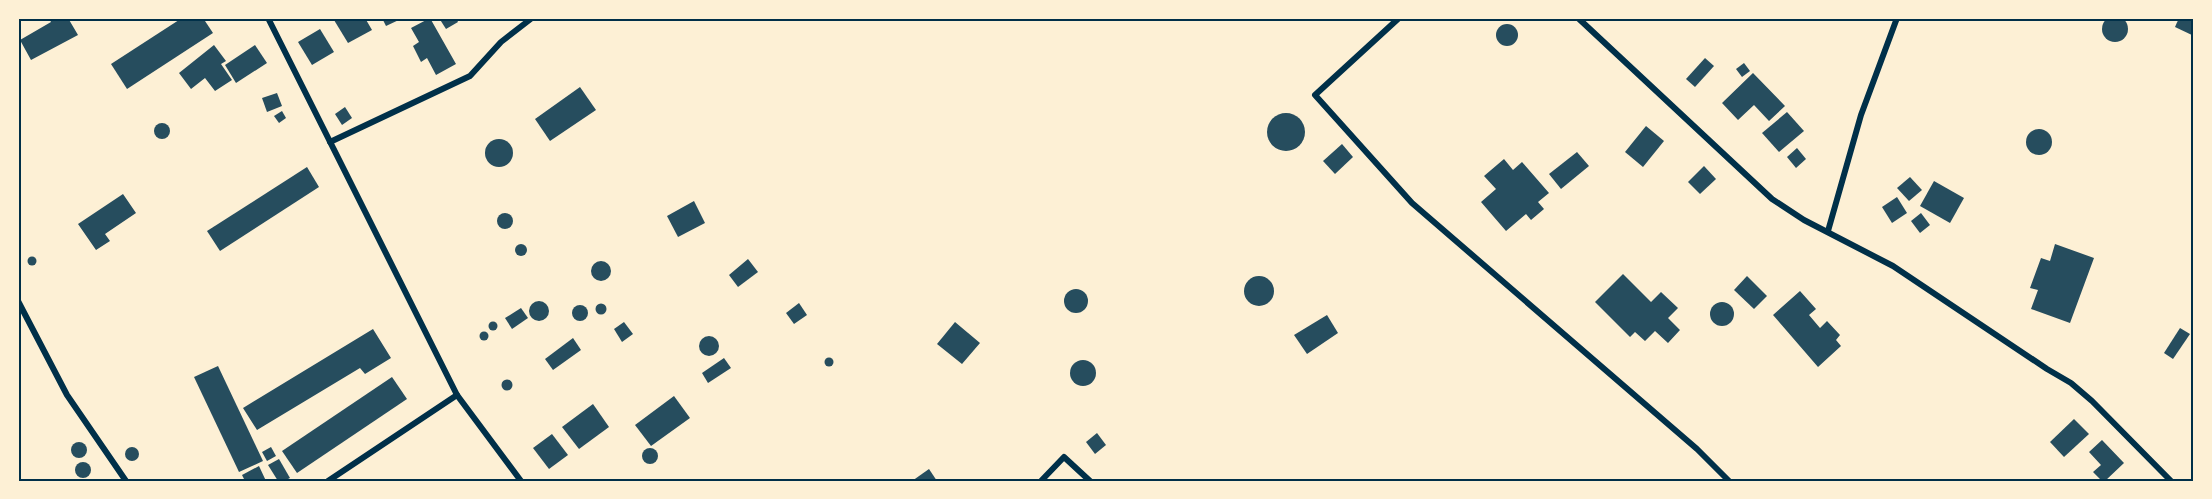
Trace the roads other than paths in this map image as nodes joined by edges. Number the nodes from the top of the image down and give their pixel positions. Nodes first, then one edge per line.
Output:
1 (268, 18) edge
2 (532, 18) edge
3 (1398, 18) edge
4 (1578, 18) edge
5 (1897, 18) edge
6 (330, 142) junction
7 (1828, 231) junction
8 (18, 301) edge
9 (457, 395) junction
10 (126, 481) edge
11 (327, 481) edge
12 (521, 481) edge
13 (1041, 481) edge
14 (1090, 481) edge
15 (1728, 481) edge
16 (2171, 481) edge

1 - 6 street
2 - 6 street
3 - 15 street
4 - 7 street
5 - 7 street
6 - 9 street
7 - 16 street
8 - 10 street
9 - 11 street
9 - 12 street
13 - 14 street

